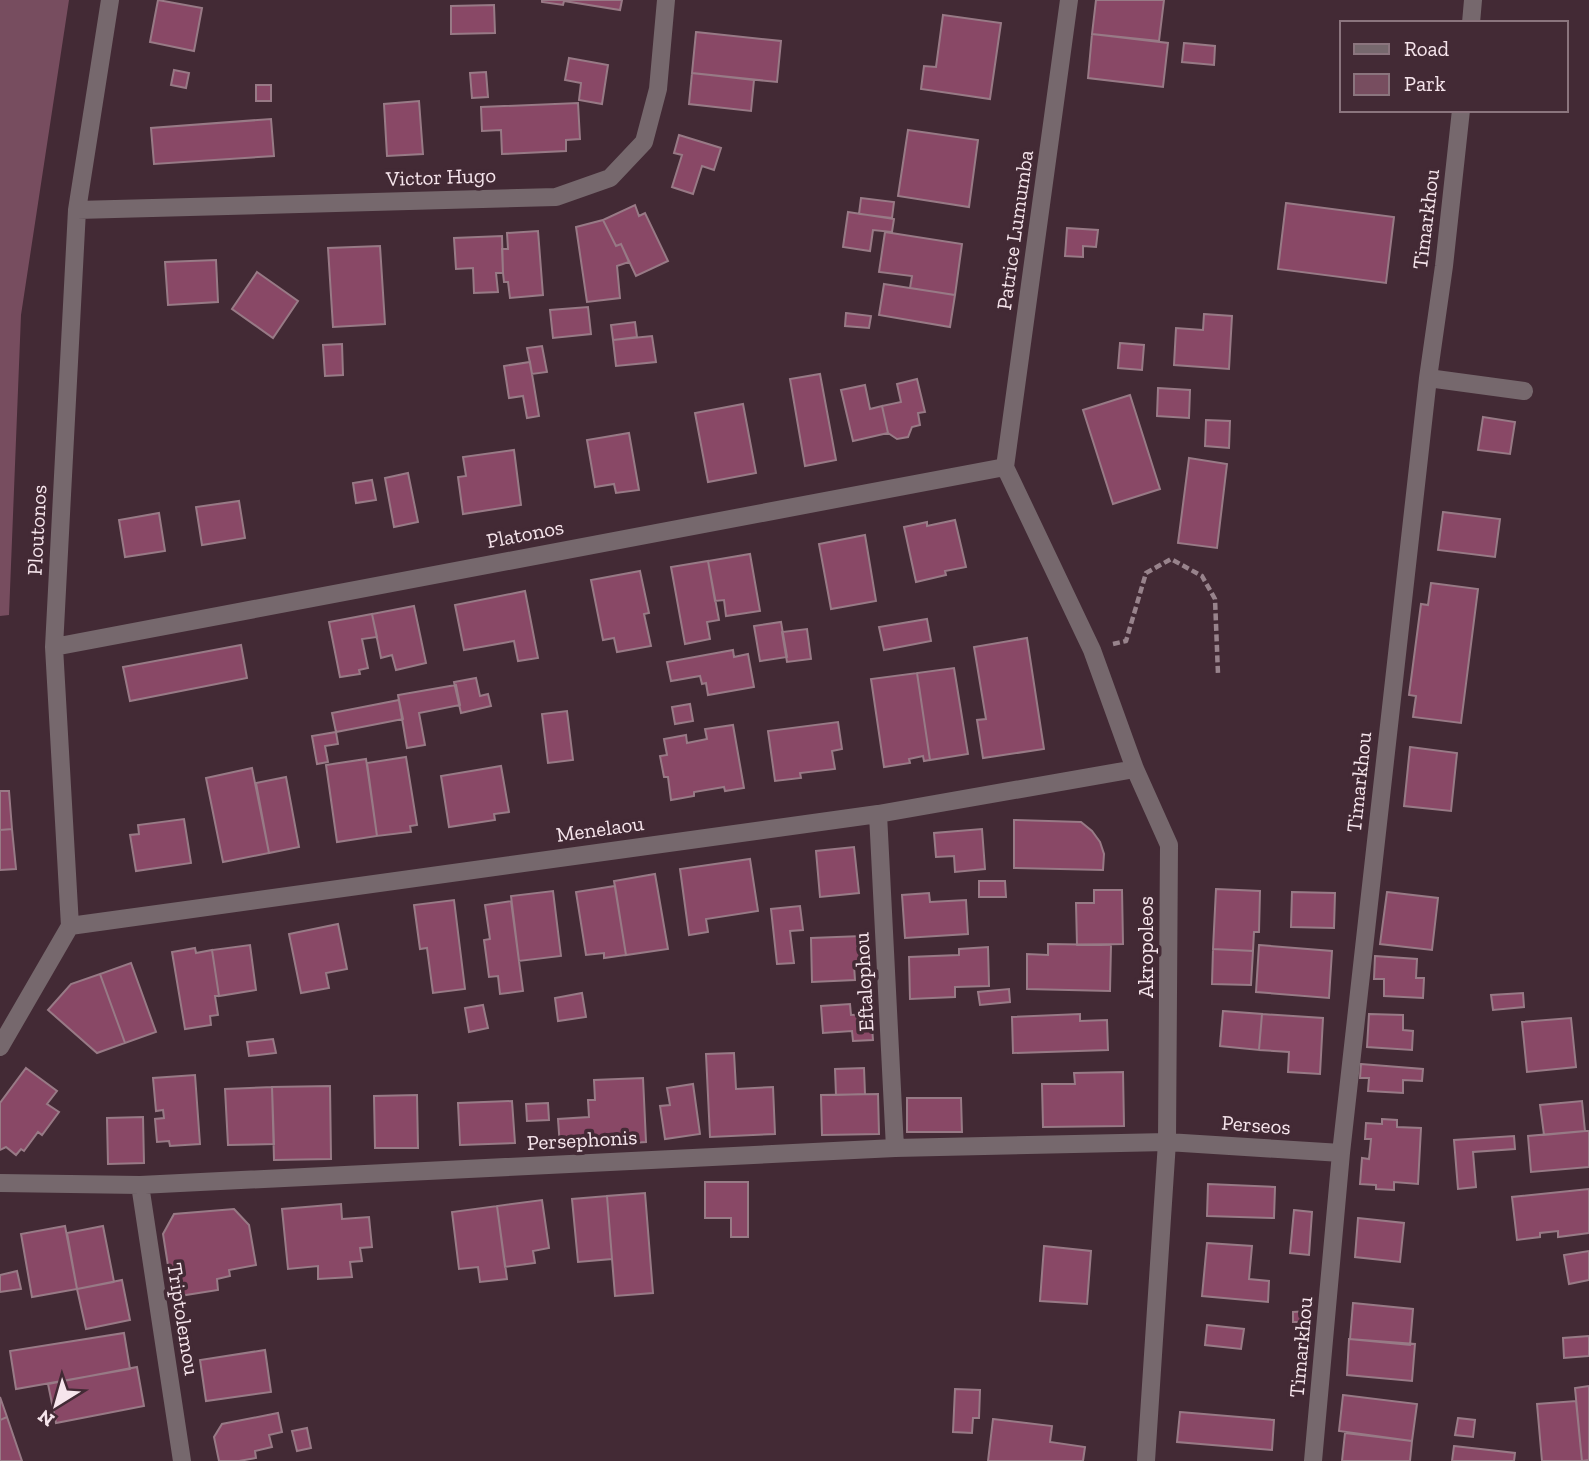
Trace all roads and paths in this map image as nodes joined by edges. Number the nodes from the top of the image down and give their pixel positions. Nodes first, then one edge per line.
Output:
1 (110, 0) edge
2 (666, 0) edge
3 (1069, 0) edge
4 (1473, 0) edge
5 (1471, 21) edge
6 (1461, 112) edge
7 (77, 210) junction
8 (1428, 378) junction
9 (1524, 391) dead end
10 (1005, 467) junction
11 (54, 647) junction
12 (1092, 650) junction
13 (1219, 674) dead end
14 (1135, 769) junction
15 (878, 814) junction
16 (70, 926) junction
17 (0, 1046) edge
18 (1167, 1142) junction
19 (895, 1147) junction
20 (1342, 1153) junction
21 (0, 1183) edge
22 (139, 1185) junction
23 (182, 1461) edge
24 (1146, 1461) edge
25 (1313, 1461) edge

1 - 7 street, Ploutonos
2 - 7 street, Victor Hugo
3 - 10 street, Patrice Lumumba
4 - 5 street
6 - 8 street, Timarkhou
7 - 11 street, Ploutonos
8 - 9 street
8 - 20 street, Timarkhou
10 - 11 street, Platonos
10 - 12 street, Akropoleos
11 - 16 street, Ploutonos
12 - 13 path
12 - 14 street, Akropoleos
14 - 15 street, Menelaou
14 - 18 street, Akropoleos
15 - 16 street, Menelaou
15 - 19 street, Eftalophou
16 - 17 street
18 - 19 street, Persephonis
18 - 20 street, Perseos
18 - 24 street, Akropoleos
19 - 22 street, Persephonis
20 - 25 street, Timarkhou
21 - 22 street, Persephonis
22 - 23 street, Triptolemou

